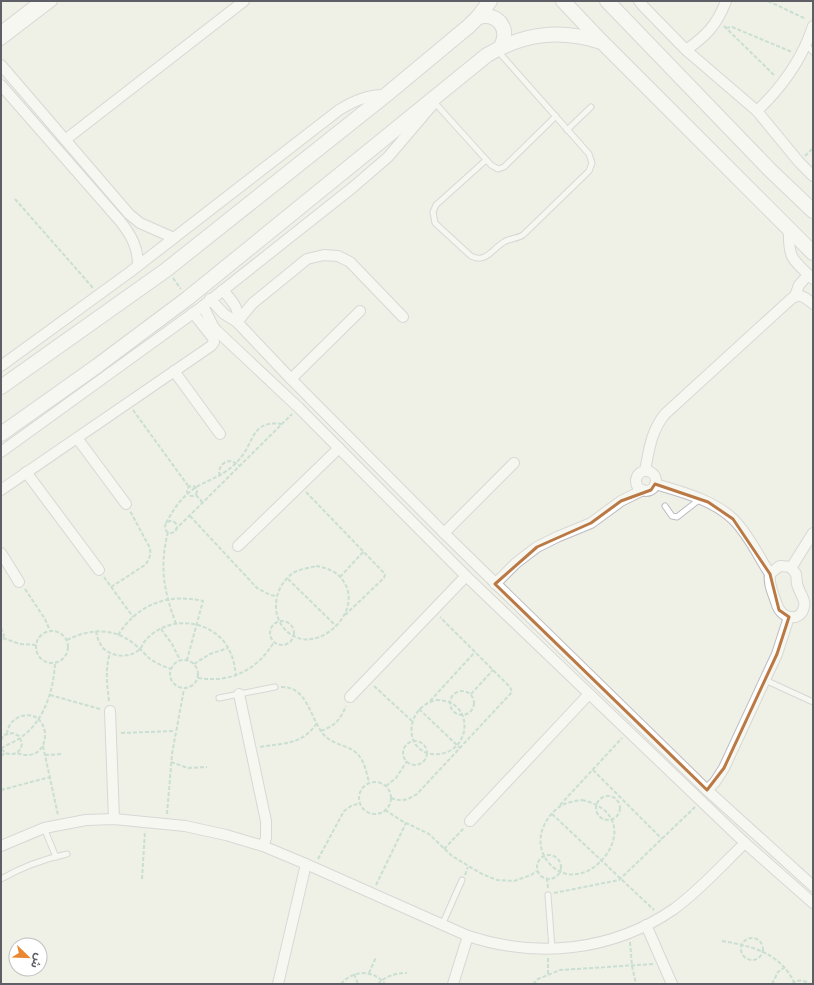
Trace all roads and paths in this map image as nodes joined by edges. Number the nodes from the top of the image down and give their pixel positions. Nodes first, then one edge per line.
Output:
1 (40, 1) edge
2 (52, 1) edge
3 (244, 1) edge
4 (479, 1) edge
5 (490, 1) edge
6 (563, 1) edge
7 (607, 1) edge
8 (639, 1) edge
9 (726, 1) edge
10 (768, 1) edge
11 (478, 17) junction
12 (718, 19) junction
13 (726, 28) junction
14 (811, 28) edge
15 (1, 31) edge
16 (1, 40) edge
17 (602, 42) junction
18 (810, 48) edge
19 (498, 49) junction
20 (686, 50) junction
21 (801, 56) junction
22 (1, 65) edge
23 (783, 84) junction
24 (1, 85) edge
25 (449, 85) junction
26 (386, 95) junction
27 (434, 103) junction
28 (591, 107) dead end
29 (757, 112) junction
30 (556, 116) junction
31 (568, 130) junction
32 (65, 140) junction
33 (486, 160) junction
34 (813, 176) edge
35 (15, 199) dead end
36 (813, 212) edge
37 (789, 230) junction
38 (174, 238) junction
39 (813, 253) edge
40 (138, 265) junction
41 (166, 270) junction
42 (811, 277) edge
43 (223, 290) junction
44 (813, 290) edge
45 (99, 295) junction
46 (795, 296) junction
47 (188, 298) junction
48 (809, 301) edge
49 (206, 303) junction
50 (360, 311) dead end
51 (193, 313) junction
52 (403, 317) dead end
53 (237, 322) junction
54 (1, 366) edge
55 (101, 371) junction
56 (174, 371) junction
57 (291, 379) junction
58 (1, 387) edge
59 (128, 403) junction
60 (299, 408) junction
61 (282, 424) junction
62 (1, 434) edge
63 (220, 434) dead end
64 (77, 438) junction
65 (339, 448) junction
66 (1, 452) edge
67 (236, 463) junction
68 (514, 463) dead end
69 (240, 466) junction
70 (645, 471) junction
71 (26, 472) junction
72 (220, 476) junction
73 (637, 478) junction
74 (655, 484) junction
75 (300, 486) junction
76 (189, 487) junction
77 (196, 488) junction
78 (1, 490) edge
79 (643, 490) junction
80 (188, 493) junction
81 (196, 494) junction
82 (700, 499) junction
83 (621, 501) junction
84 (203, 503) junction
85 (126, 504) joint
86 (665, 506) dead end
87 (190, 516) junction
88 (166, 523) junction
89 (176, 530) junction
90 (168, 532) junction
91 (444, 533) junction
92 (813, 533) edge
93 (238, 546) dead end
94 (364, 552) junction
95 (1, 553) edge
96 (791, 568) junction
97 (99, 570) joint
98 (770, 574) junction
99 (466, 576) junction
100 (340, 577) junction
101 (288, 579) junction
102 (20, 582) joint
103 (495, 584) junction
104 (111, 587) junction
105 (277, 596) junction
106 (168, 600) junction
107 (433, 611) junction
108 (808, 611) edge
109 (133, 617) junction
110 (343, 617) junction
111 (790, 617) junction
112 (280, 622) junction
113 (176, 624) junction
114 (197, 624) junction
115 (336, 626) junction
116 (1, 628) edge
117 (160, 629) junction
118 (50, 631) junction
119 (96, 631) junction
120 (118, 635) junction
121 (293, 636) junction
122 (3, 638) junction
123 (67, 640) junction
124 (1, 641) edge
125 (274, 642) junction
126 (36, 645) junction
127 (228, 648) junction
128 (140, 649) junction
129 (475, 652) junction
130 (110, 653) junction
131 (180, 660) junction
132 (187, 660) junction
133 (55, 662) junction
134 (194, 664) junction
135 (171, 669) junction
136 (494, 670) junction
137 (236, 676) junction
138 (198, 678) junction
139 (367, 680) junction
140 (765, 680) junction
141 (275, 687) joint
142 (184, 689) junction
143 (239, 694) junction
144 (471, 694) junction
145 (589, 694) junction
146 (50, 695) junction
147 (350, 697) joint
148 (219, 698) dead end
149 (430, 702) junction
150 (449, 702) junction
151 (813, 702) edge
152 (419, 709) junction
153 (110, 712) junction
154 (462, 715) junction
155 (37, 719) junction
156 (412, 721) junction
157 (317, 723) junction
158 (175, 731) junction
159 (321, 731) junction
160 (628, 731) junction
161 (7, 734) junction
162 (111, 734) junction
163 (21, 738) junction
164 (1, 740) edge
165 (414, 741) junction
166 (43, 746) junction
167 (457, 746) junction
168 (1, 748) edge
169 (250, 748) junction
170 (460, 748) junction
171 (5, 753) junction
172 (17, 753) junction
173 (427, 753) junction
174 (63, 754) dead end
175 (45, 755) junction
176 (1, 756) edge
177 (406, 761) junction
178 (171, 762) junction
179 (207, 767) dead end
180 (593, 770) junction
181 (50, 777) junction
182 (369, 783) junction
183 (386, 786) junction
184 (1, 790) edge
185 (707, 790) junction
186 (391, 798) junction
187 (702, 801) junction
188 (360, 803) junction
189 (596, 804) junction
190 (385, 810) junction
191 (556, 810) junction
192 (552, 814) junction
193 (114, 819) junction
194 (612, 819) junction
195 (470, 821) joint
196 (145, 822) junction
197 (406, 823) junction
198 (60, 824) junction
199 (167, 824) junction
200 (44, 828) junction
201 (662, 839) junction
202 (745, 842) junction
203 (1, 846) edge
204 (263, 846) junction
205 (444, 848) junction
206 (68, 854) dead end
207 (544, 856) junction
208 (56, 857) junction
209 (602, 861) junction
210 (310, 866) junction
211 (537, 870) junction
212 (560, 871) junction
213 (547, 878) junction
214 (621, 878) junction
215 (142, 879) dead end
216 (1, 880) edge
217 (462, 880) dead end
218 (813, 886) edge
219 (372, 894) junction
220 (548, 894) junction
221 (813, 903) edge
222 (661, 916) junction
223 (646, 925) junction
224 (442, 926) junction
225 (630, 932) junction
226 (468, 936) junction
227 (722, 941) dead end
228 (742, 945) junction
229 (550, 950) junction
230 (762, 952) junction
231 (376, 957) dead end
232 (663, 964) junction
233 (632, 966) junction
234 (785, 967) junction
235 (407, 973) dead end
236 (354, 974) junction
237 (369, 974) junction
238 (548, 975) junction
239 (382, 980) junction
240 (793, 983) edge
241 (278, 984) edge
242 (341, 984) edge
243 (358, 984) edge
244 (378, 984) edge
245 (385, 984) edge
246 (453, 984) edge
247 (533, 984) edge
248 (636, 984) edge
249 (672, 984) edge
250 (772, 984) edge
251 (810, 984) edge

1 - 15 street
2 - 16 street
3 - 32 street
4 - 11 street
5 - 11 main road
6 - 17 main road
7 - 36 main road
8 - 20 street
9 - 12 street
10 - 14 path
11 - 19 main road
11 - 26 main road
12 - 13 path
12 - 20 street
13 - 21 path
13 - 23 path
14 - 18 street
17 - 19 main road
17 - 37 main road
18 - 21 street
19 - 25 main road
19 - 30 lane
20 - 29 street
21 - 23 street
22 - 32 street
23 - 29 street
24 - 40 street
25 - 27 street
25 - 47 main road
26 - 38 street
26 - 41 main road
27 - 33 lane
27 - 43 street
28 - 31 lane
29 - 34 street
30 - 31 lane
30 - 33 lane
31 - 33 lane
32 - 38 street
35 - 45 path
37 - 39 main road
37 - 42 street
38 - 40 street
40 - 45 street
41 - 47 path
41 - 58 main road
42 - 46 street
43 - 49 street
43 - 53 street
44 - 48 street
45 - 54 street
46 - 48 street
46 - 70 street
47 - 55 main road
49 - 51 street
49 - 53 street
49 - 60 street
50 - 57 street
51 - 55 street
51 - 56 street
52 - 53 street
53 - 57 street
55 - 62 main road
55 - 66 street
56 - 59 street
56 - 63 street
57 - 91 street
59 - 64 street
59 - 76 path
60 - 61 path
60 - 65 street
61 - 67 path
61 - 69 path
64 - 71 street
64 - 85 street
65 - 75 street
65 - 99 street
67 - 69 path
67 - 72 path
67 - 72 path
68 - 91 street
69 - 84 path
70 - 73 street
70 - 74 street
71 - 78 street
71 - 97 street
72 - 77 path
73 - 79 street
73 - 83 street
74 - 79 street
74 - 82 street
75 - 93 street
75 - 94 path
76 - 77 path
76 - 80 path
77 - 80 path
77 - 81 path
79 - 83 street
80 - 81 path
80 - 88 path
81 - 84 path
82 - 86 lane
82 - 98 street
83 - 103 street
84 - 87 path
85 - 104 path
87 - 89 path
87 - 105 path
88 - 89 path
88 - 90 path
89 - 90 path
90 - 106 path
91 - 103 street
92 - 96 street
94 - 100 path
94 - 110 path
95 - 102 street
96 - 98 street
96 - 108 street
97 - 104 path
98 - 111 street
99 - 107 street
99 - 145 street
100 - 101 path
100 - 110 path
101 - 105 path
101 - 115 path
102 - 118 path
103 - 185 street
104 - 109 path
105 - 112 path
106 - 109 path
106 - 113 path
106 - 114 path
107 - 129 path
107 - 139 street
108 - 111 street
109 - 120 path
110 - 115 path
111 - 140 street
112 - 121 path
112 - 121 path
112 - 125 path
113 - 114 path
113 - 117 path
114 - 127 path
114 - 132 path
115 - 121 path
116 - 122 path
117 - 128 path
117 - 131 path
118 - 123 path
118 - 126 path
119 - 120 path
119 - 123 path
119 - 130 path
120 - 128 path
121 - 125 path
122 - 124 path
122 - 126 path
123 - 133 path
125 - 137 path
126 - 133 path
127 - 134 path
127 - 137 path
128 - 130 path
128 - 135 path
129 - 136 path
129 - 149 path
130 - 153 path
131 - 132 path
131 - 135 path
132 - 134 path
133 - 146 path
134 - 138 path
135 - 142 path
136 - 144 path
136 - 170 path
137 - 138 path
138 - 142 path
139 - 147 street
139 - 156 path
140 - 151 lane
140 - 185 street
141 - 143 lane
141 - 157 path
142 - 158 path
143 - 148 lane
143 - 169 street
144 - 150 path
144 - 154 path
145 - 160 street
145 - 195 street
146 - 153 path
146 - 155 path
147 - 159 path
149 - 150 path
149 - 152 path
150 - 154 path
150 - 154 path
152 - 156 path
152 - 167 path
153 - 162 street
154 - 167 path
155 - 161 path
155 - 163 path
155 - 166 path
156 - 165 path
157 - 159 path
157 - 169 path
158 - 162 path
158 - 178 path
159 - 182 path
160 - 180 path
160 - 187 street
161 - 163 path
161 - 164 path
162 - 193 street
163 - 168 path
163 - 172 path
165 - 173 path
165 - 173 path
165 - 177 path
166 - 172 path
166 - 175 path
167 - 170 path
167 - 173 path
168 - 171 path
169 - 204 street
170 - 186 path
171 - 172 path
171 - 176 path
173 - 177 path
174 - 175 path
175 - 181 path
177 - 183 path
178 - 179 path
178 - 199 path
180 - 191 path
180 - 201 path
181 - 184 path
181 - 198 path
182 - 183 path
182 - 188 path
183 - 186 path
185 - 218 street
186 - 190 path
187 - 201 path
187 - 202 street
188 - 190 path
188 - 210 path
189 - 191 path
189 - 194 path
189 - 194 path
189 - 194 path
190 - 197 path
191 - 192 path
192 - 207 path
192 - 209 path
193 - 196 street
193 - 198 street
194 - 209 path
195 - 205 path
196 - 199 street
196 - 215 path
197 - 205 path
197 - 219 path
198 - 200 street
199 - 204 street
200 - 203 street
200 - 208 lane
201 - 214 path
202 - 221 street
202 - 222 street
204 - 210 street
205 - 211 path
206 - 208 lane
207 - 211 path
207 - 212 path
207 - 212 path
208 - 216 lane
209 - 212 path
209 - 214 path
210 - 219 street
210 - 241 street
211 - 213 path
212 - 213 path
213 - 220 path
214 - 220 path
214 - 222 path
217 - 224 lane
219 - 224 street
220 - 229 lane
222 - 223 street
223 - 225 street
223 - 232 street
224 - 226 street
225 - 229 street
225 - 233 path
226 - 229 street
226 - 246 street
227 - 228 path
228 - 230 path
228 - 230 path
228 - 230 path
229 - 238 path
230 - 234 path
231 - 237 path
232 - 233 path
232 - 249 street
233 - 238 path
233 - 248 path
234 - 240 path
234 - 250 path
235 - 239 path
236 - 237 path
236 - 242 path
236 - 243 path
237 - 239 path
238 - 247 path
239 - 244 path
239 - 245 path
240 - 251 path

